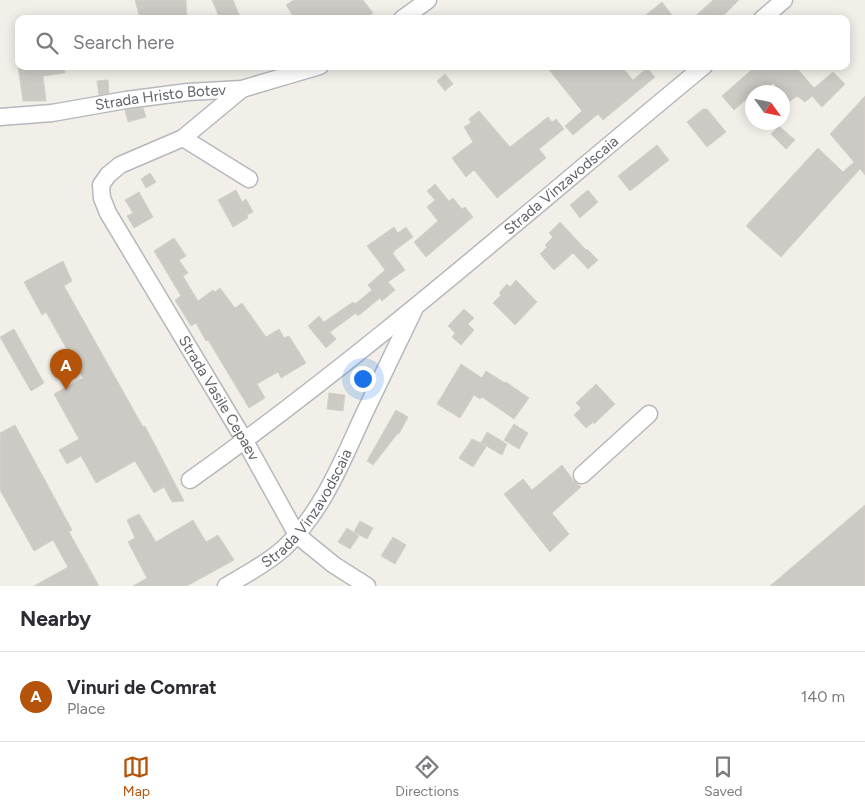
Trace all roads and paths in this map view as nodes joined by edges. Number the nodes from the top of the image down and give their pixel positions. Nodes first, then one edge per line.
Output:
1 (428, 0) edge
2 (784, 0) edge
3 (407, 15) edge
4 (767, 15) edge
5 (310, 70) edge
6 (699, 70) edge
7 (242, 89) junction
8 (0, 117) edge
9 (183, 138) junction
10 (249, 179) dead end
11 (417, 304) junction
12 (649, 414) dead end
13 (245, 441) junction
14 (582, 475) dead end
15 (190, 480) dead end
16 (297, 535) junction
17 (226, 586) edge
18 (367, 586) edge

1 - 3 street
2 - 4 street
5 - 7 street, Strada Hristo Botev
6 - 11 street, Strada Vinzavodscaia
7 - 8 street, Strada Hristo Botev
7 - 9 street
9 - 10 street
9 - 13 street, Strada Vasile Cepaev
11 - 13 street, Strada Vinzavodscaia
11 - 16 street, Strada Vinzavodscaia
12 - 14 street
13 - 15 street, Strada Vinzavodscaia
13 - 16 street, Strada Vasile Cepaev
16 - 17 street, Strada Vinzavodscaia
16 - 18 street, Strada Vasile Cepaev

